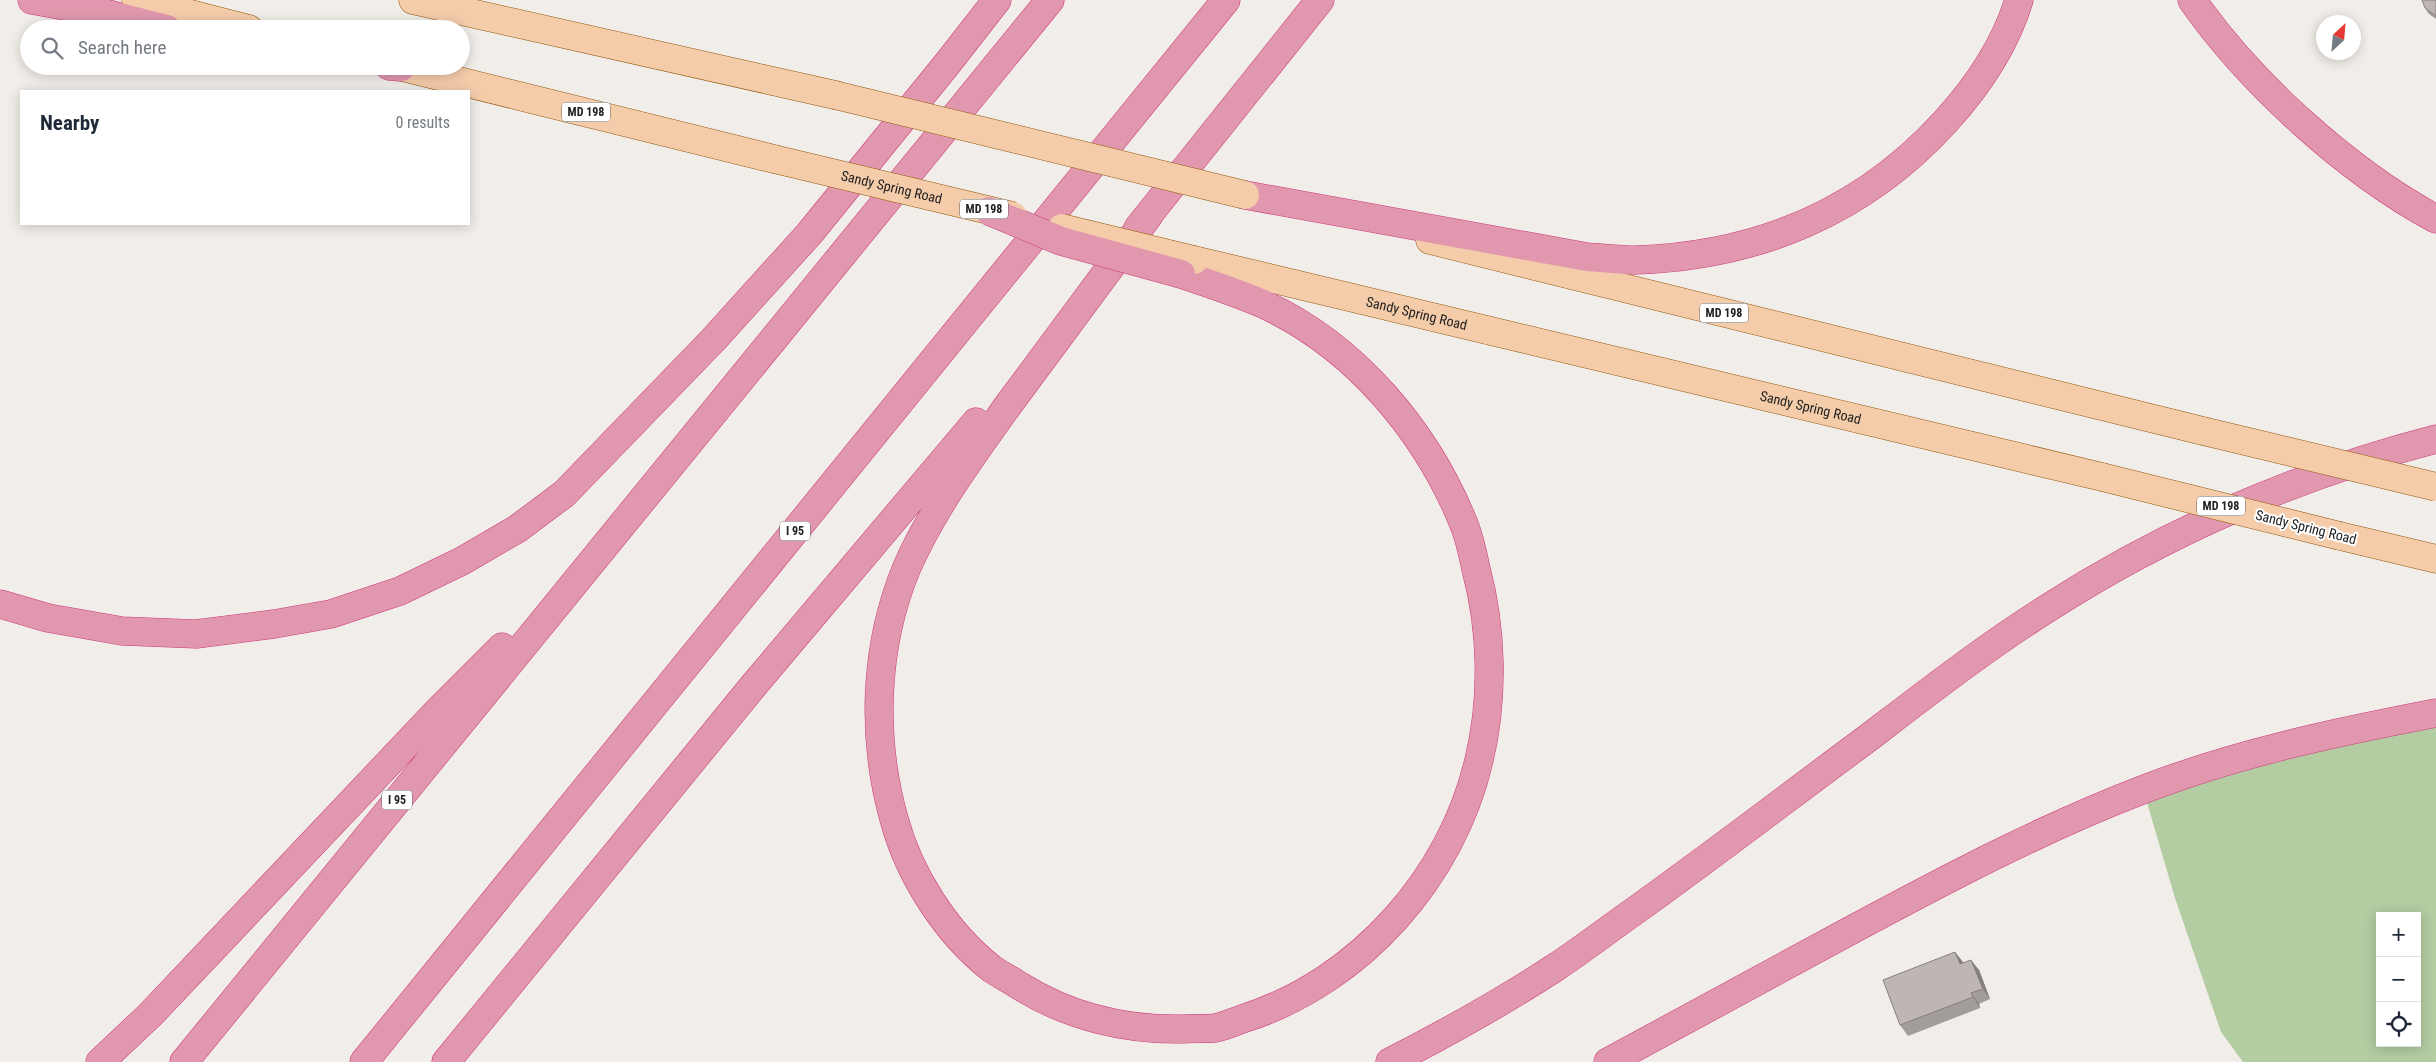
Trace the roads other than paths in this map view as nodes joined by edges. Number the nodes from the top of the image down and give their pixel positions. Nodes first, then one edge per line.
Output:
1 (32, 0) edge
2 (136, 0) edge
3 (413, 0) edge
4 (997, 0) edge
5 (1050, 0) edge
6 (1226, 0) edge
7 (1320, 0) edge
8 (1326, 0) edge
9 (2019, 0) edge
10 (2192, 0) edge
11 (132, 20) edge
12 (214, 20) edge
13 (1275, 58) junction
14 (429, 75) edge
15 (1245, 194) junction
16 (990, 211) joint
17 (1149, 215) junction
18 (2436, 219) edge
19 (1187, 267) junction
20 (2436, 439) edge
21 (2436, 487) edge
22 (610, 538) junction
23 (2436, 559) edge
24 (0, 604) edge
25 (2436, 713) edge
26 (100, 1062) edge
27 (184, 1062) edge
28 (364, 1062) edge
29 (446, 1062) edge
30 (1390, 1062) edge
31 (1608, 1062) edge

1 - 11 highway
2 - 12 main road
3 - 15 main road, MD 198, bridge
4 - 24 highway
5 - 22 highway, I 95
6 - 28 highway, I 95
7 - 13 highway
8 - 13 highway
9 - 15 highway
10 - 18 highway
13 - 17 highway
14 - 16 main road, Sandy Spring Road / MD 198, bridge
15 - 21 main road, MD 198, bridge
16 - 19 highway, bridge
17 - 19 highway
17 - 29 highway
19 - 23 main road, Sandy Spring Road / MD 198, bridge
20 - 30 highway
22 - 26 highway
22 - 27 highway, I 95
25 - 31 highway

